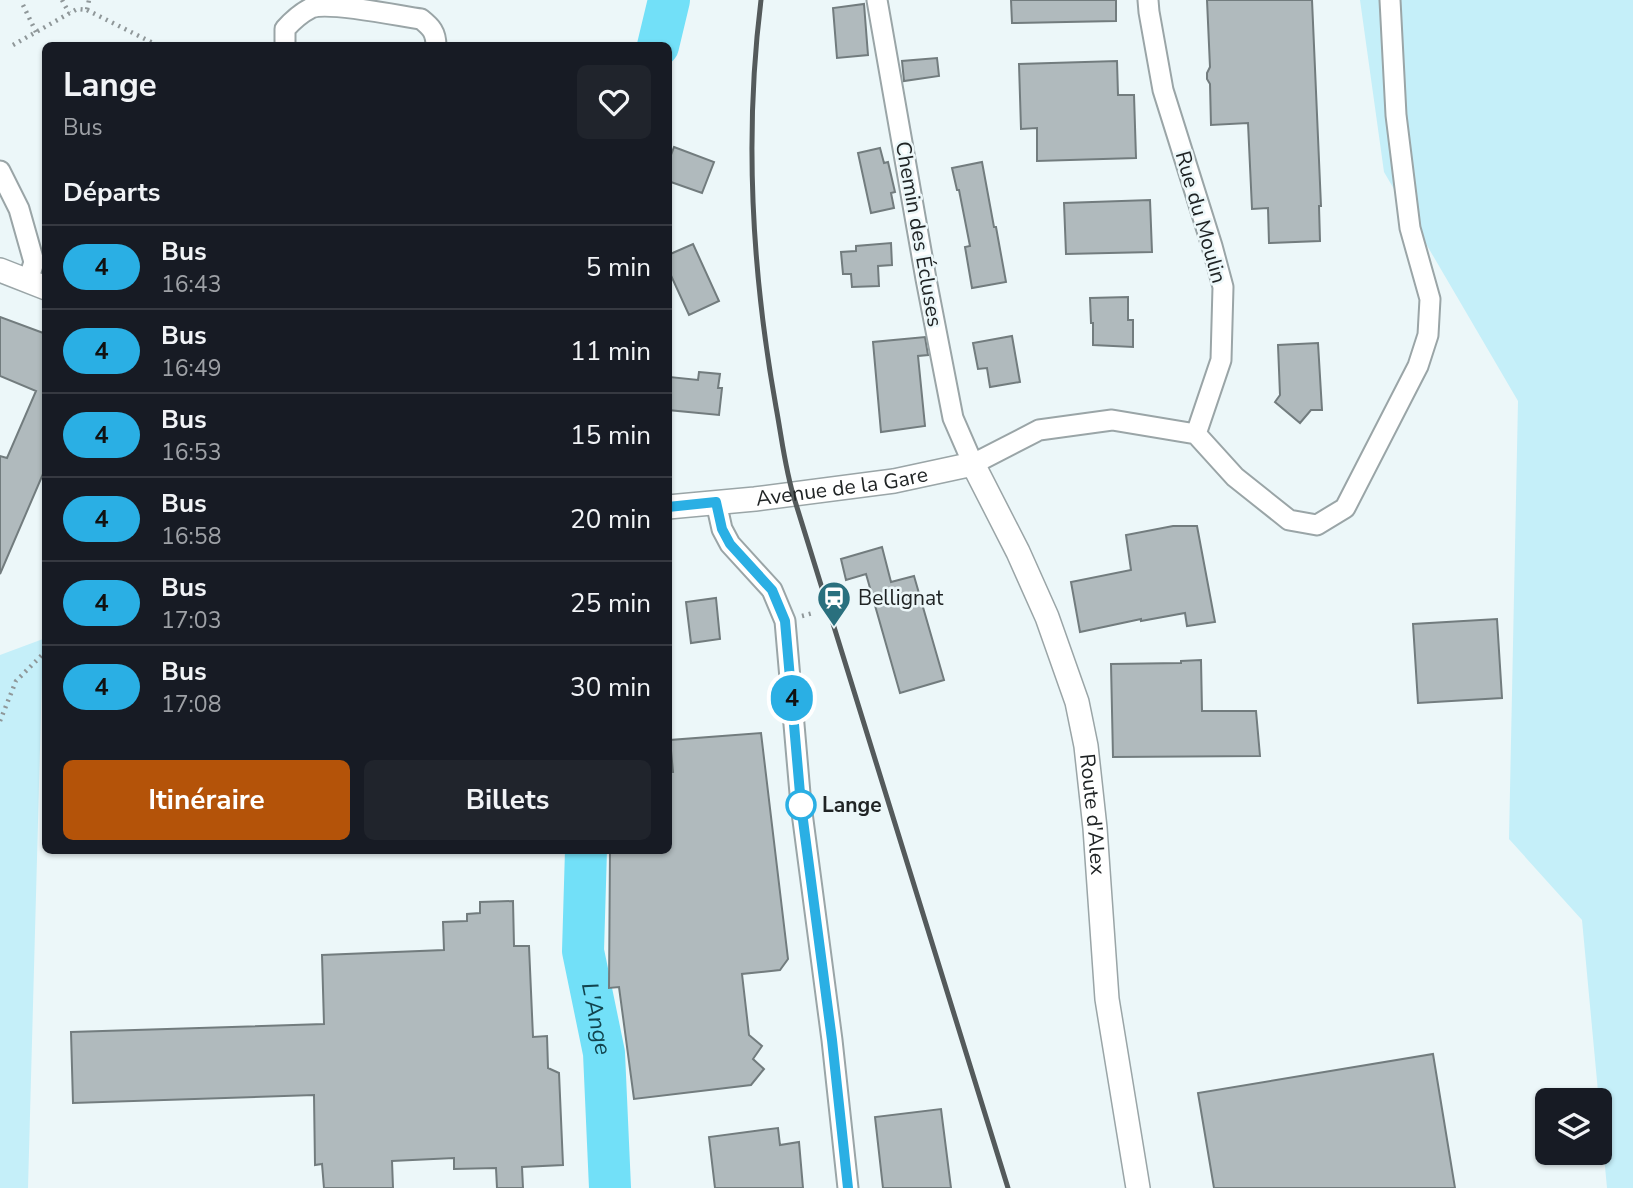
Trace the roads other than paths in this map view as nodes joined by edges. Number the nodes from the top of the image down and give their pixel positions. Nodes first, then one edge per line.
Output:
1 (877, 0) edge
2 (1148, 0) edge
3 (1390, 0) edge
4 (285, 42) edge
5 (436, 42) edge
6 (0, 171) edge
7 (0, 270) edge
8 (37, 284) edge
9 (1196, 434) junction
10 (973, 464) junction
11 (716, 502) junction
12 (672, 507) edge
13 (848, 1188) edge
14 (1138, 1188) edge

1 - 10 street, Chemin des Écluses
2 - 9 street, Rue du Moulin
3 - 9 street
4 - 5 street
6 - 8 street
7 - 8 street
9 - 10 street
10 - 11 street, Avenue de la Gare
10 - 14 street, Route d'Alex
11 - 12 street, Avenue de la Gare
11 - 13 street

